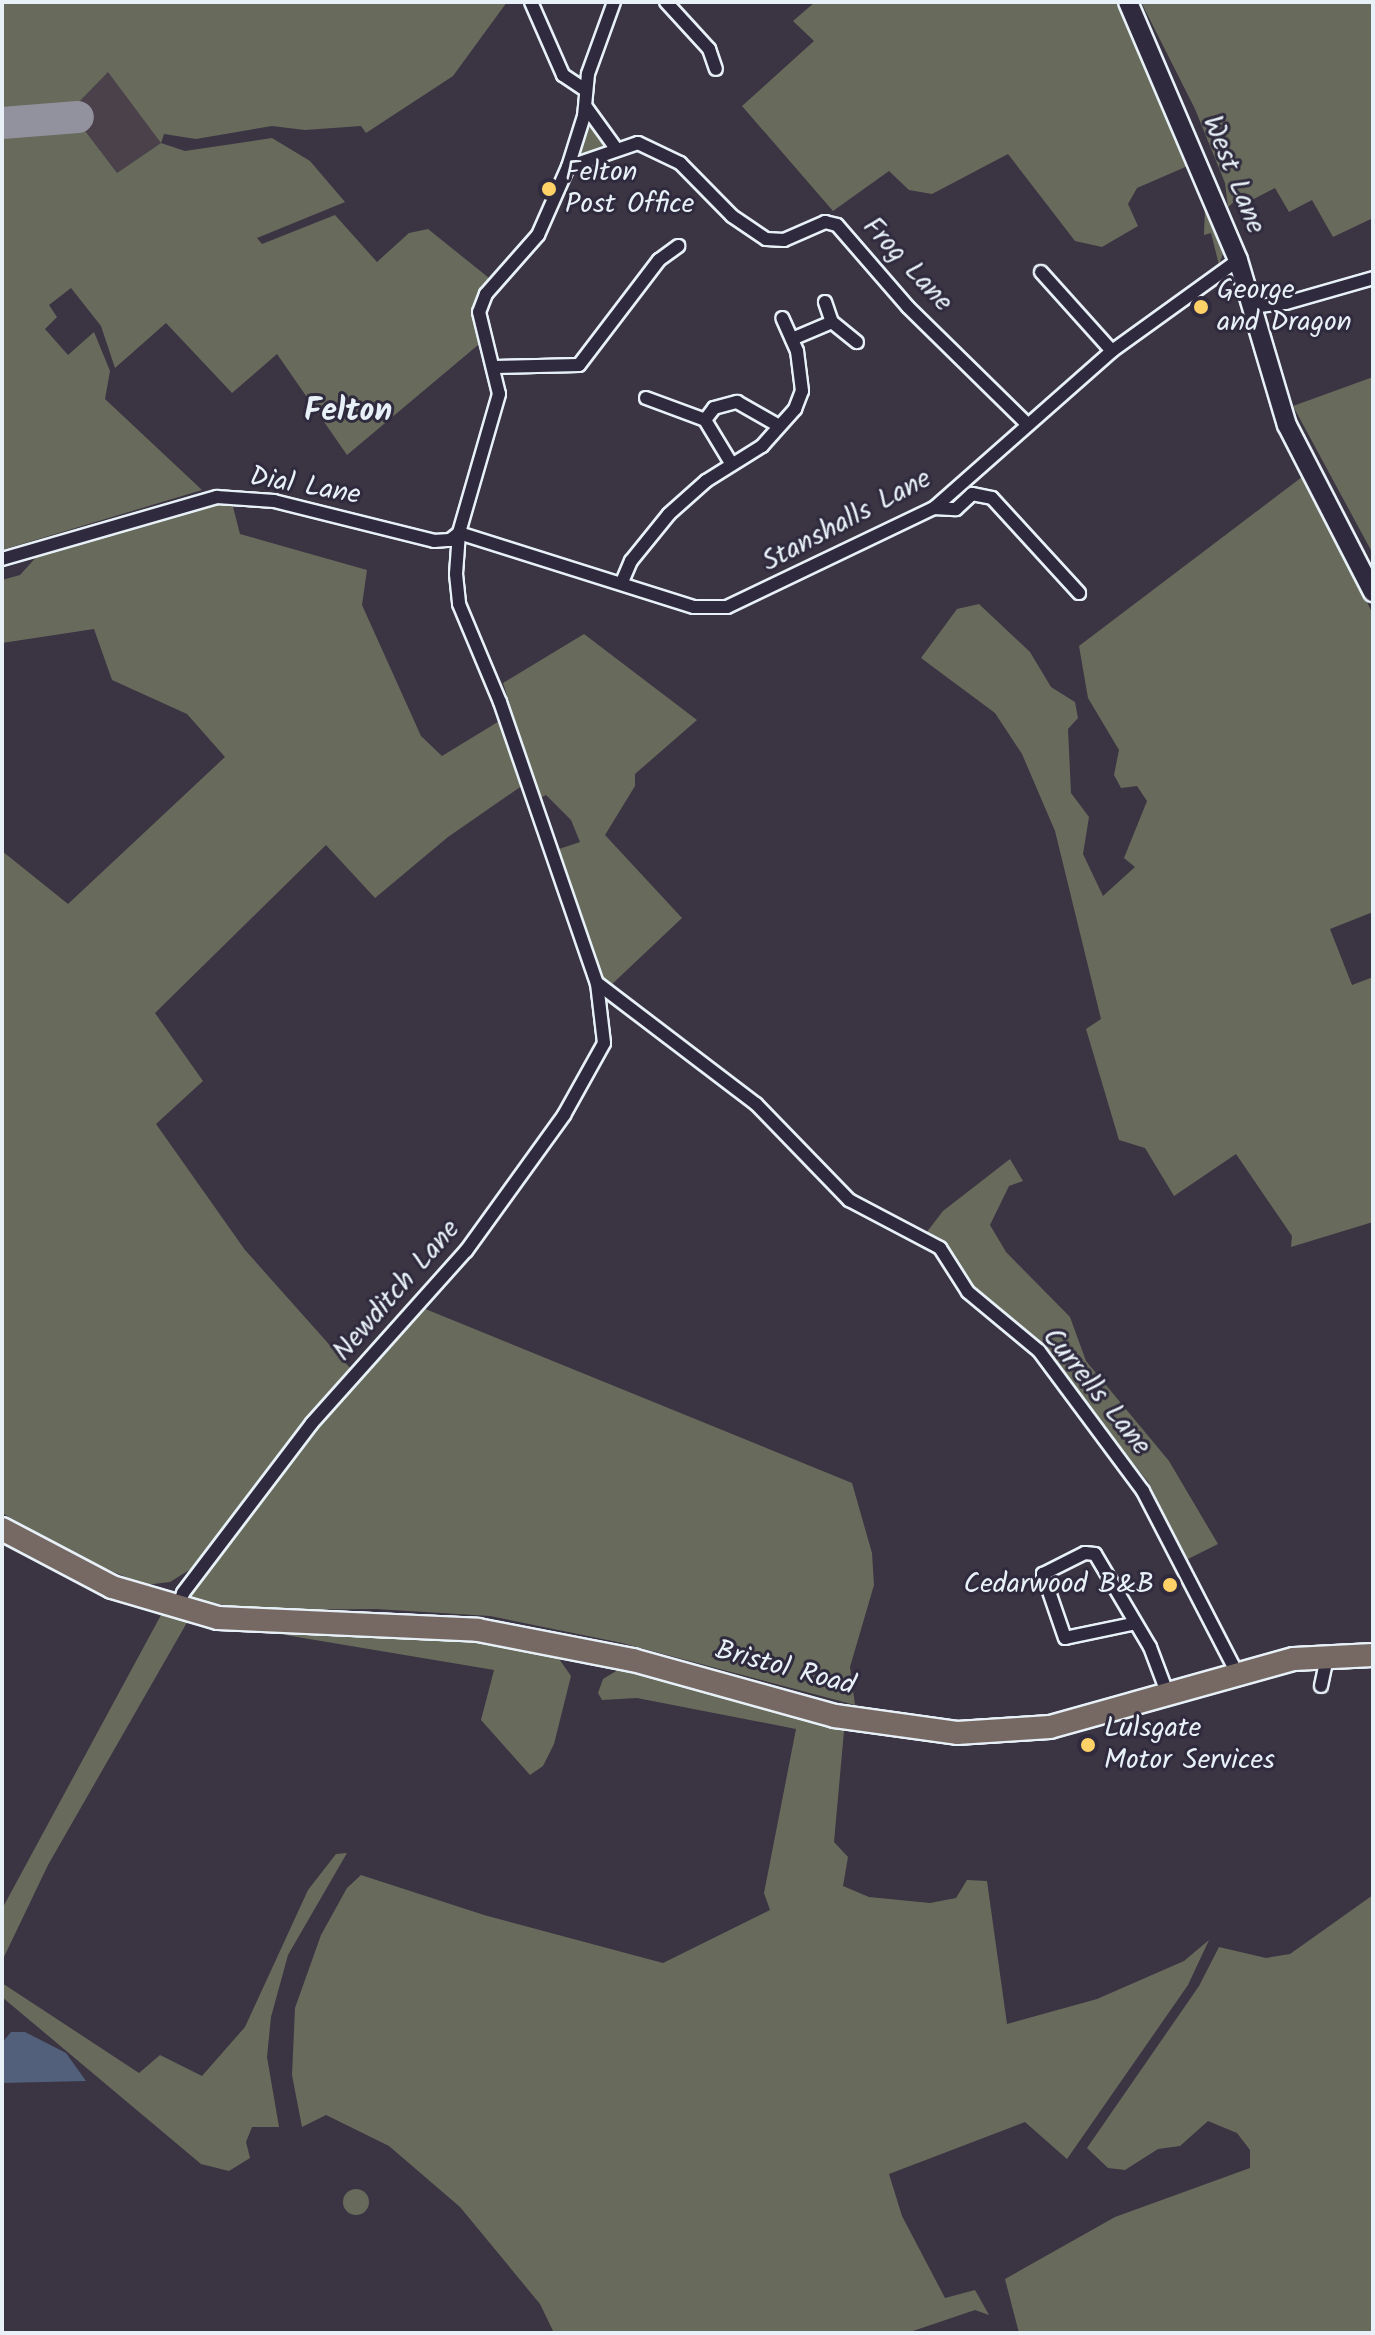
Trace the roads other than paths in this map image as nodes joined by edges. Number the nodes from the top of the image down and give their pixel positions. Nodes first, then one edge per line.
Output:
1 (531, 2) edge
2 (614, 2) edge
3 (666, 2) edge
4 (1128, 2) edge
5 (725, 51) dead end
6 (712, 55) junction
7 (716, 69) dead end
8 (585, 90) junction
9 (586, 107) junction
10 (615, 147) junction
11 (568, 167) junction
12 (678, 246) dead end
13 (1238, 260) junction
14 (1041, 272) dead end
15 (1373, 278) edge
16 (825, 302) dead end
17 (1251, 307) junction
18 (782, 318) dead end
19 (832, 322) junction
20 (792, 339) junction
21 (857, 342) dead end
22 (1112, 351) junction
23 (495, 367) junction
24 (646, 398) dead end
25 (705, 420) junction
26 (1026, 423) junction
27 (779, 426) junction
28 (731, 463) junction
29 (934, 508) junction
30 (459, 533) junction
31 (2, 559) edge
32 (622, 582) junction
33 (1373, 592) edge
34 (1079, 593) dead end
35 (597, 983) junction
36 (2, 1529) edge
37 (177, 1609) junction
38 (1132, 1624) junction
39 (1328, 1654) junction
40 (1373, 1655) edge
41 (1237, 1673) junction
42 (1321, 1686) dead end
43 (1168, 1695) junction

1 - 8 street
2 - 8 street
3 - 6 street
4 - 13 street, West Lane
5 - 6 street
6 - 7 street
8 - 9 street
9 - 10 street
9 - 11 street
10 - 11 street, Frog Lane
10 - 26 street, Frog Lane
11 - 23 street, Newditch Lane
12 - 23 street
13 - 17 street, West Lane
13 - 22 street, Stanshalls Lane
14 - 22 street
15 - 17 street
16 - 19 street
17 - 33 street, West Lane
18 - 20 street
19 - 20 street
19 - 21 street
20 - 27 street
22 - 26 street, Stanshalls Lane
23 - 30 street, Newditch Lane
24 - 25 street
25 - 27 street
25 - 28 street
26 - 29 street, Stanshalls Lane
27 - 28 street
28 - 32 street
29 - 32 street, Stanshalls Lane
29 - 34 street
30 - 31 street, Dial Lane
30 - 32 street, Stanshalls Lane
30 - 35 street, Newditch Lane
35 - 37 street, Newditch Lane
35 - 41 street, Currells Lane
36 - 37 highway, Bristol Road
37 - 43 highway, Bristol Road
38 - 38 street
38 - 43 street
39 - 40 highway, Bristol Road
39 - 41 highway, Bristol Road
39 - 42 street
41 - 43 highway, Bristol Road

